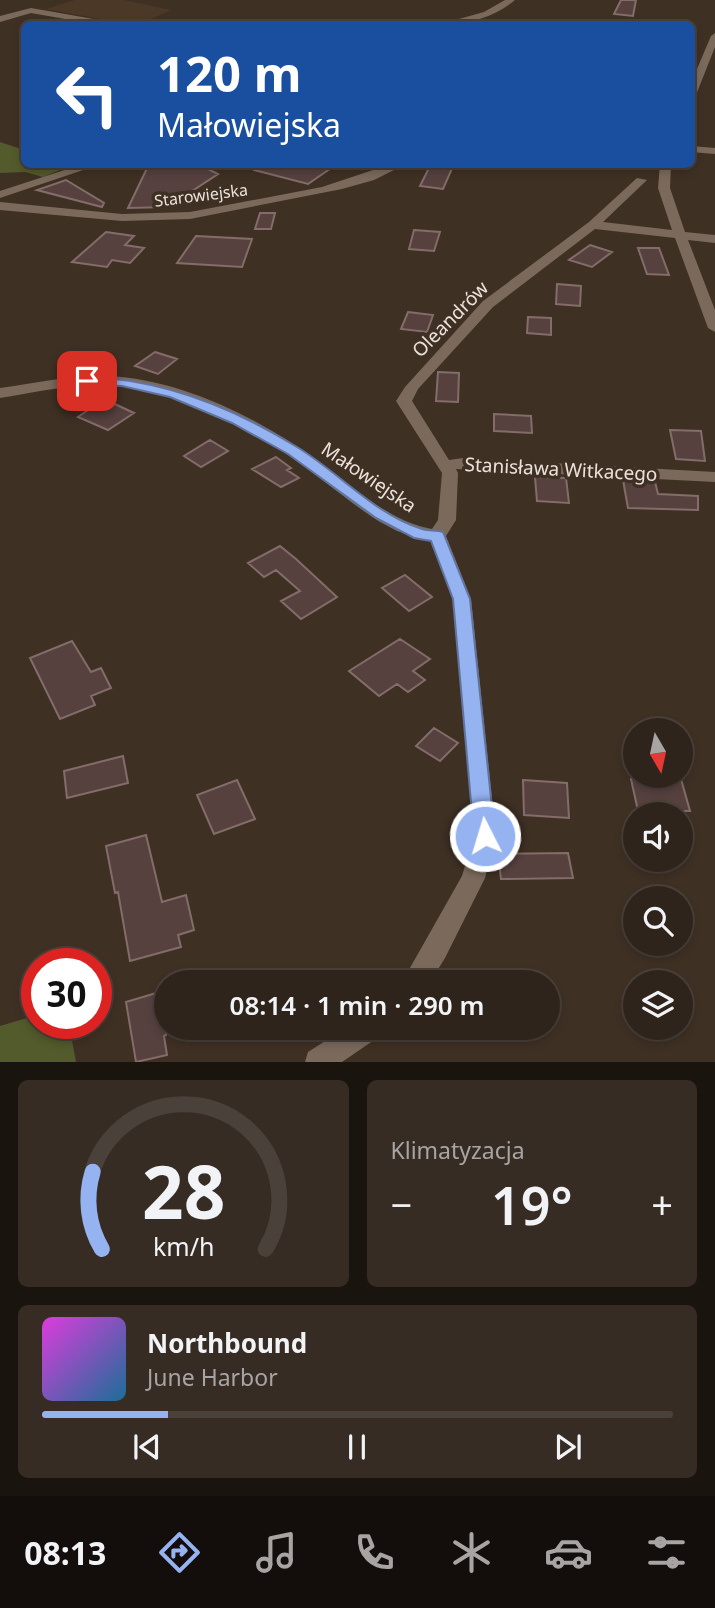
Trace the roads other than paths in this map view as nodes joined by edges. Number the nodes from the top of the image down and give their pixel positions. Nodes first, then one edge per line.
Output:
1 (511, 0) edge
2 (0, 19) edge
3 (89, 21) edge
4 (458, 21) edge
5 (715, 36) edge
6 (695, 85) edge
7 (695, 149) edge
8 (715, 150) edge
9 (84, 168) edge
10 (393, 168) edge
11 (666, 168) edge
12 (641, 180) dead end
13 (0, 195) edge
14 (0, 206) edge
15 (593, 225) junction
16 (679, 235) junction
17 (715, 239) edge
18 (715, 328) edge
19 (0, 393) edge
20 (445, 466) junction
21 (715, 477) edge
22 (437, 536) junction
23 (423, 970) edge
24 (351, 1040) edge
25 (318, 1062) edge

1 - 4 street
2 - 3 street
5 - 6 street
7 - 8 street
9 - 13 street
10 - 14 street, Starowiejska
11 - 16 street
12 - 15 street, Oleandrów
15 - 16 street
15 - 20 street, Oleandrów
16 - 17 street
16 - 18 street
19 - 22 street, Małowiejska
20 - 21 street, Stanisława Witkacego
20 - 22 street, Stanisława Witkacego
22 - 23 street
24 - 25 street

